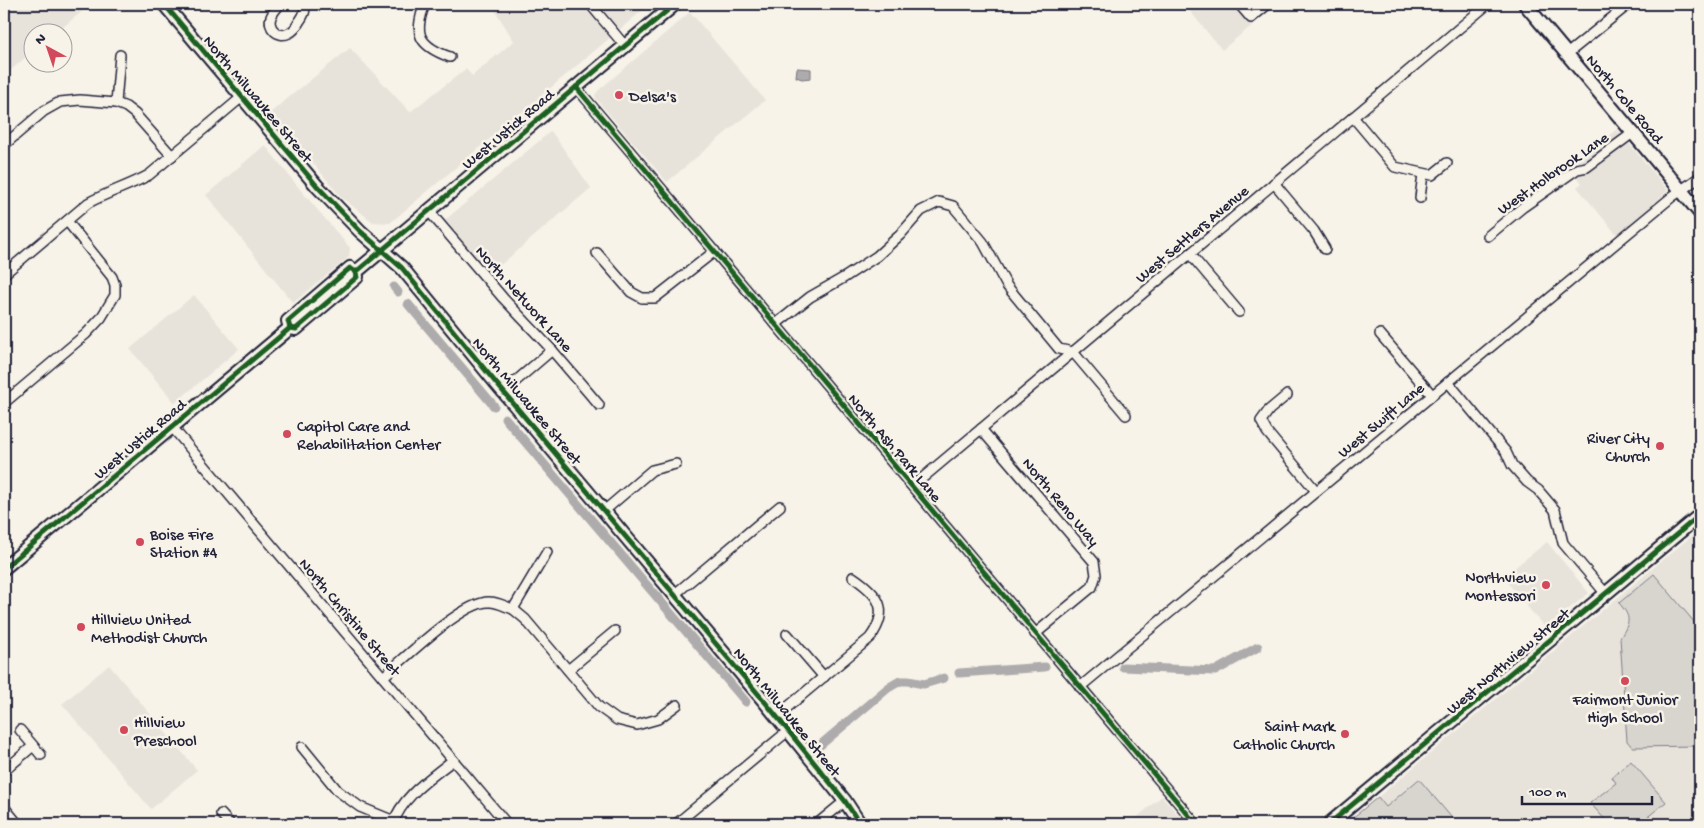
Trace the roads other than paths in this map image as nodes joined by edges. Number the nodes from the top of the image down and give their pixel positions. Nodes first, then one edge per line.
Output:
1 (164, 4) edge
2 (280, 4) edge
3 (304, 4) edge
4 (425, 4) edge
5 (590, 4) edge
6 (675, 4) edge
7 (1239, 4) edge
8 (1268, 4) edge
9 (1488, 4) edge
10 (1525, 4) edge
11 (1629, 4) edge
12 (625, 46) junction
13 (1567, 54) junction
14 (120, 56) dead end
15 (450, 57) dead end
16 (576, 87) junction
17 (242, 97) junction
18 (116, 103) junction
19 (1354, 117) junction
20 (1634, 132) junction
21 (4, 145) edge
22 (172, 156) junction
23 (1447, 163) dead end
24 (1422, 174) junction
25 (1700, 177) edge
26 (1274, 183) junction
27 (1682, 190) junction
28 (1420, 198) dead end
29 (428, 210) junction
30 (1700, 213) edge
31 (67, 221) junction
32 (1488, 236) dead end
33 (1325, 249) dead end
34 (380, 250) junction
35 (714, 251) junction
36 (597, 253) dead end
37 (1190, 254) junction
38 (4, 274) edge
39 (1239, 312) dead end
40 (776, 324) junction
41 (1380, 334) dead end
42 (552, 350) junction
43 (1073, 352) junction
44 (1448, 382) junction
45 (503, 392) junction
46 (1287, 395) dead end
47 (1432, 395) junction
48 (4, 403) edge
49 (599, 405) dead end
50 (1126, 415) dead end
51 (172, 427) junction
52 (981, 429) junction
53 (676, 464) dead end
54 (913, 486) junction
55 (1316, 492) junction
56 (780, 506) dead end
57 (604, 511) junction
58 (1700, 515) edge
59 (546, 552) dead end
60 (4, 568) edge
61 (853, 576) dead end
62 (675, 594) junction
63 (1606, 594) junction
64 (513, 609) junction
65 (615, 631) dead end
66 (787, 634) dead end
67 (1035, 634) junction
68 (568, 670) junction
69 (383, 677) junction
70 (824, 677) junction
71 (1080, 687) junction
72 (677, 705) dead end
73 (777, 716) junction
74 (20, 730) dead end
75 (788, 731) junction
76 (33, 746) junction
77 (302, 747) dead end
78 (41, 756) dead end
79 (453, 760) junction
80 (4, 771) edge
81 (845, 801) junction
82 (4, 807) edge
83 (221, 814) dead end
84 (393, 823) edge
85 (18, 824) edge
86 (230, 824) edge
87 (507, 824) edge
88 (676, 824) edge
89 (816, 824) edge
90 (860, 824) edge
91 (1196, 824) edge
92 (1329, 824) edge

1 - 17 main road, North Milwaukee Street
2 - 3 street
4 - 15 street
5 - 12 street
6 - 12 main road, West Ustick Road
7 - 8 street
9 - 19 street, West Settlers Avenue
10 - 13 main road, North Cole Road
11 - 13 street
12 - 16 main road, West Ustick Road
13 - 20 main road, North Cole Road
14 - 18 street
16 - 29 main road, West Ustick Road
16 - 35 street, North Ash Park Lane
17 - 22 street
17 - 34 main road, North Milwaukee Street
18 - 21 street
18 - 22 street
19 - 24 street
19 - 26 street, West Settlers Avenue
20 - 27 main road, North Cole Road
20 - 32 street, West Holbrook Lane
22 - 31 street
23 - 24 street
24 - 28 street
25 - 27 street, West Swift Lane
26 - 33 street
26 - 37 street, West Settlers Avenue
27 - 30 main road, North Cole Road
27 - 44 street, West Swift Lane
29 - 34 main road, West Ustick Road
29 - 42 street, North Network Lane
31 - 38 street
31 - 48 street
34 - 45 main road, North Milwaukee Street
34 - 51 main road, West Ustick Road
35 - 36 street
35 - 40 street, North Ash Park Lane
37 - 39 street
37 - 43 street, West Settlers Avenue
40 - 43 street
40 - 54 street, North Ash Park Lane
41 - 47 street
42 - 45 street
42 - 49 street, North Network Lane
43 - 50 street
43 - 52 street, West Settlers Avenue
44 - 47 street, West Swift Lane
44 - 63 street
45 - 57 main road, North Milwaukee Street
46 - 55 street
47 - 55 street, West Swift Lane
51 - 60 main road, West Ustick Road
51 - 69 street, North Christine Street
52 - 54 street, West Settlers Avenue
52 - 67 street, North Reno Way
53 - 57 street
54 - 67 street, North Ash Park Lane
55 - 71 street, West Swift Lane
56 - 62 street
57 - 62 main road, North Milwaukee Street
58 - 63 main road, West Northview Street
59 - 64 street
61 - 70 street
62 - 73 main road, North Milwaukee Street
63 - 92 main road, West Northview Street
64 - 68 street
64 - 69 street
65 - 68 street
66 - 70 street
67 - 71 street, North Ash Park Lane
68 - 72 street
69 - 79 street, North Christine Street
70 - 73 street
71 - 91 street, North Ash Park Lane
73 - 75 main road, North Milwaukee Street
74 - 76 street
75 - 81 main road, North Milwaukee Street
75 - 88 street
76 - 78 street
76 - 80 street
77 - 84 street
79 - 84 street
79 - 87 street, North Christine Street
81 - 89 street
81 - 90 main road, North Milwaukee Street
82 - 85 street
83 - 86 street

